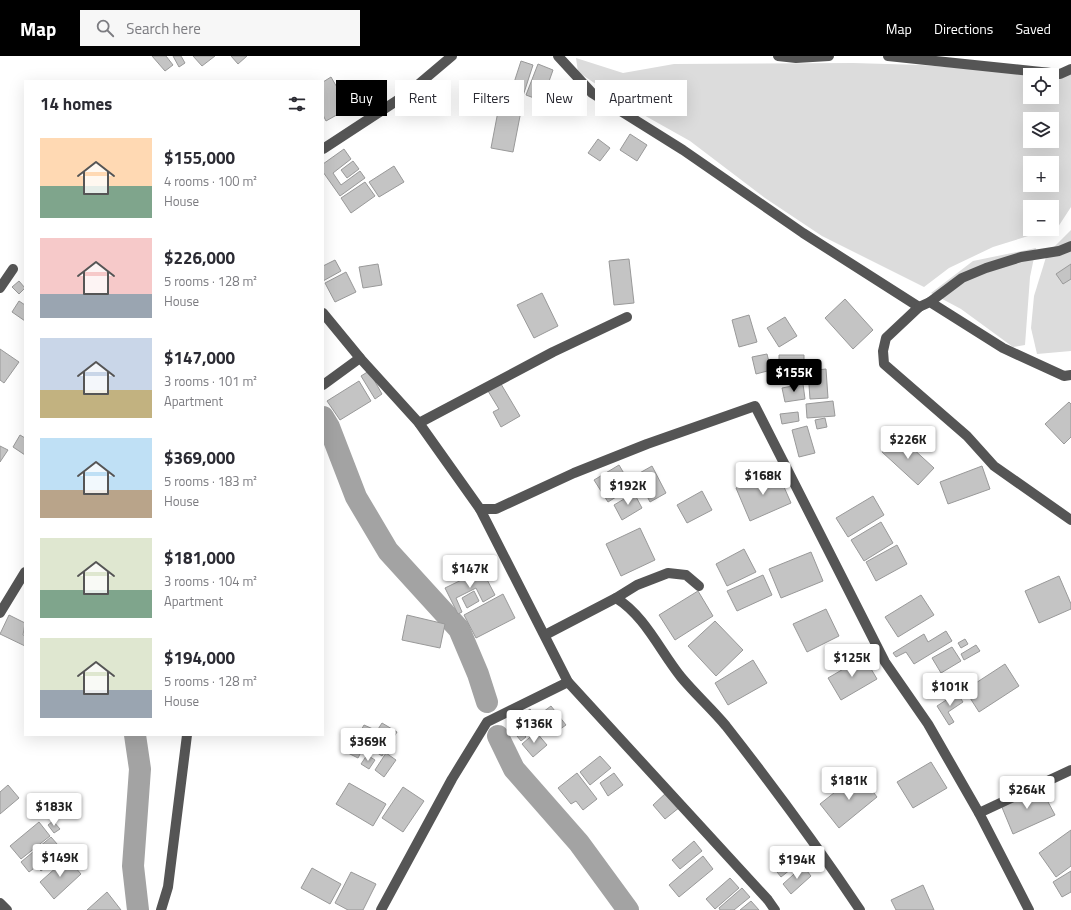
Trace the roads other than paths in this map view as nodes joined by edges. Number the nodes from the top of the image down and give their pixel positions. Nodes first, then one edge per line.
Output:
1 (452, 56) edge
2 (558, 56) edge
3 (778, 56) edge
4 (829, 56) edge
5 (888, 56) edge
6 (1071, 69) edge
7 (324, 149) edge
8 (1071, 246) edge
9 (13, 269) dead end
10 (0, 288) edge
11 (930, 302) junction
12 (919, 308) junction
13 (324, 314) edge
14 (627, 317) dead end
15 (360, 358) junction
16 (1071, 375) edge
17 (324, 384) edge
18 (419, 423) junction
19 (480, 509) junction
20 (1071, 520) edge
21 (24, 574) edge
22 (699, 586) dead end
23 (616, 598) junction
24 (0, 613) edge
25 (545, 636) junction
26 (568, 682) junction
27 (187, 736) edge
28 (1071, 770) edge
29 (979, 813) junction
30 (0, 903) edge
31 (7, 910) edge
32 (162, 910) edge
33 (381, 910) edge
34 (775, 910) edge
35 (860, 910) edge
36 (1029, 910) edge

1 - 7 street
2 - 12 street
3 - 4 street
5 - 6 street
8 - 11 street
9 - 10 street
11 - 12 street
11 - 16 street
12 - 20 street
13 - 15 street
14 - 18 street
15 - 17 street
15 - 18 street
18 - 19 street
19 - 25 street
19 - 29 street
21 - 24 street
22 - 23 street
23 - 25 street
23 - 35 street
25 - 26 street
26 - 33 street
26 - 34 street
27 - 32 street
28 - 29 street
29 - 36 street
30 - 31 street

